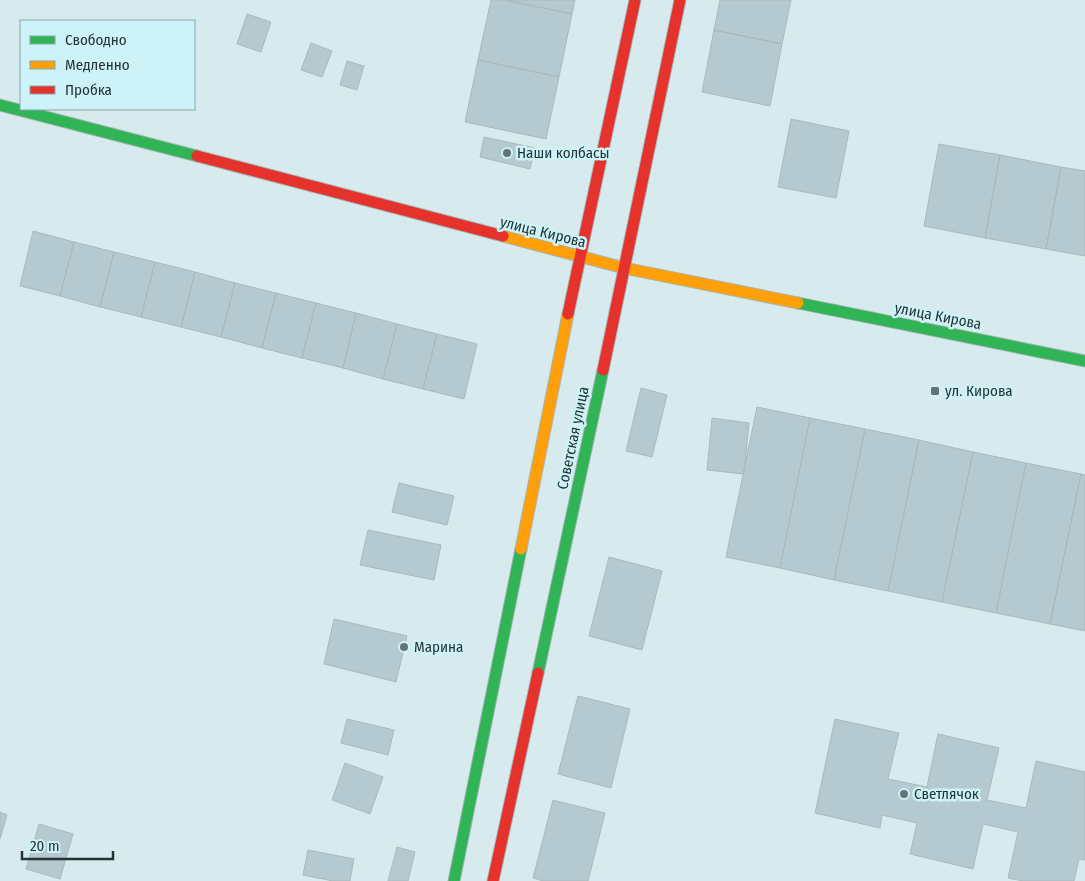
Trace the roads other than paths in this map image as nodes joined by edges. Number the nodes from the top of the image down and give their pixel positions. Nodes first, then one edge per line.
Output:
1 (635, 0) edge
2 (680, 0) edge
3 (0, 105) edge
4 (580, 256) junction
5 (624, 268) junction
6 (1085, 361) edge
7 (454, 881) edge
8 (493, 881) edge

1 - 4 street, Советская улица
2 - 5 street, Советская улица
3 - 4 street, улица Кирова
4 - 5 street, улица Кирова
4 - 7 street, Советская улица
5 - 6 street, улица Кирова
5 - 8 street, Советская улица

